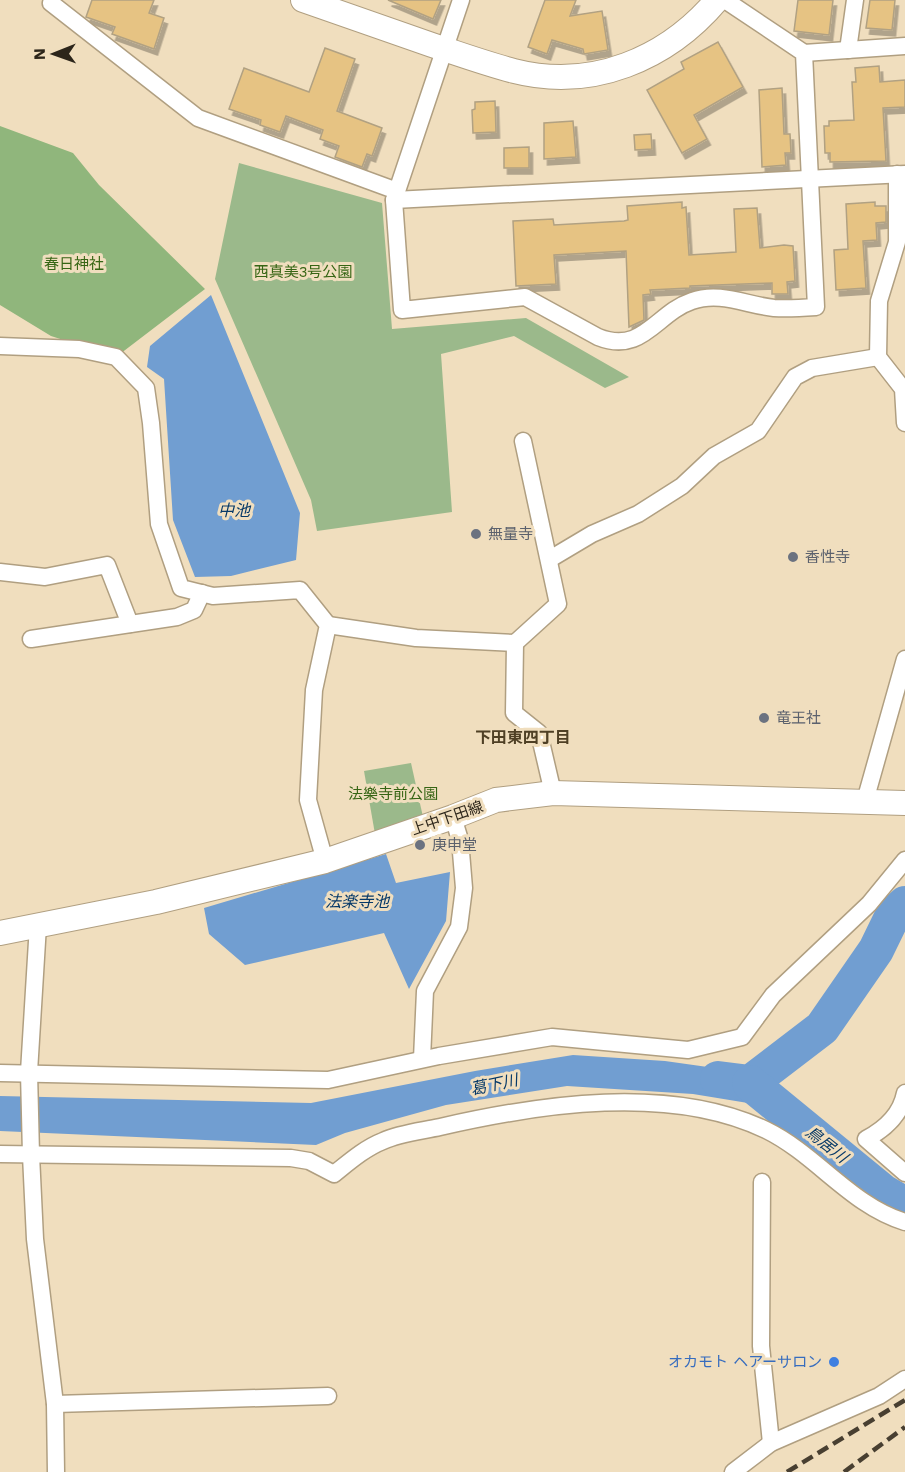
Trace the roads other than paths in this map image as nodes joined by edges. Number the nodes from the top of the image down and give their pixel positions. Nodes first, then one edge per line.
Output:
1 (52, 0) edge
2 (303, 0) edge
3 (461, 0) edge
4 (717, 0) edge
5 (725, 0) edge
6 (855, 0) edge
7 (905, 46) edge
8 (444, 49) junction
9 (849, 50) junction
10 (804, 53) junction
11 (901, 174) edge
12 (811, 178) junction
13 (396, 196) junction
14 (0, 346) edge
15 (878, 357) junction
16 (905, 423) edge
17 (523, 441) dead end
18 (550, 559) junction
19 (0, 572) edge
20 (202, 593) junction
21 (130, 624) junction
22 (328, 625) junction
23 (31, 639) dead end
24 (515, 643) junction
25 (905, 658) edge
26 (553, 793) junction
27 (865, 801) junction
28 (905, 803) edge
29 (453, 817) junction
30 (905, 860) edge
31 (325, 861) junction
32 (38, 926) junction
33 (0, 933) edge
34 (422, 1059) junction
35 (29, 1072) junction
36 (0, 1073) edge
37 (905, 1093) edge
38 (0, 1154) edge
39 (31, 1155) junction
40 (905, 1173) edge
41 (762, 1182) dead end
42 (905, 1222) edge
43 (905, 1379) edge
44 (327, 1396) dead end
45 (55, 1404) junction
46 (771, 1443) junction
47 (56, 1472) edge
48 (733, 1472) edge

1 - 13 street
2 - 8 main road
3 - 8 street
4 - 8 main road
5 - 10 street
6 - 9 street
7 - 9 street
8 - 13 street
9 - 10 street
10 - 12 street
11 - 12 street
11 - 15 street
12 - 13 street
12 - 13 street
14 - 20 street
15 - 16 street
15 - 18 street
17 - 18 street
18 - 24 street
19 - 21 street
20 - 21 street
20 - 22 street
21 - 23 street
22 - 24 street
22 - 31 street
24 - 26 street
25 - 27 street
26 - 27 main road, 上中下田線
26 - 29 main road, 上中下田線
27 - 28 main road, 上中下田線
29 - 31 main road, 上中下田線
29 - 34 street
30 - 34 street
31 - 32 main road, 上中下田線
32 - 33 main road, 上中下田線
32 - 35 street
34 - 35 street
35 - 36 street
35 - 39 street
37 - 40 street
38 - 39 street
39 - 42 street
39 - 45 street
41 - 46 street
43 - 46 street
44 - 45 street
45 - 47 street
46 - 48 street

